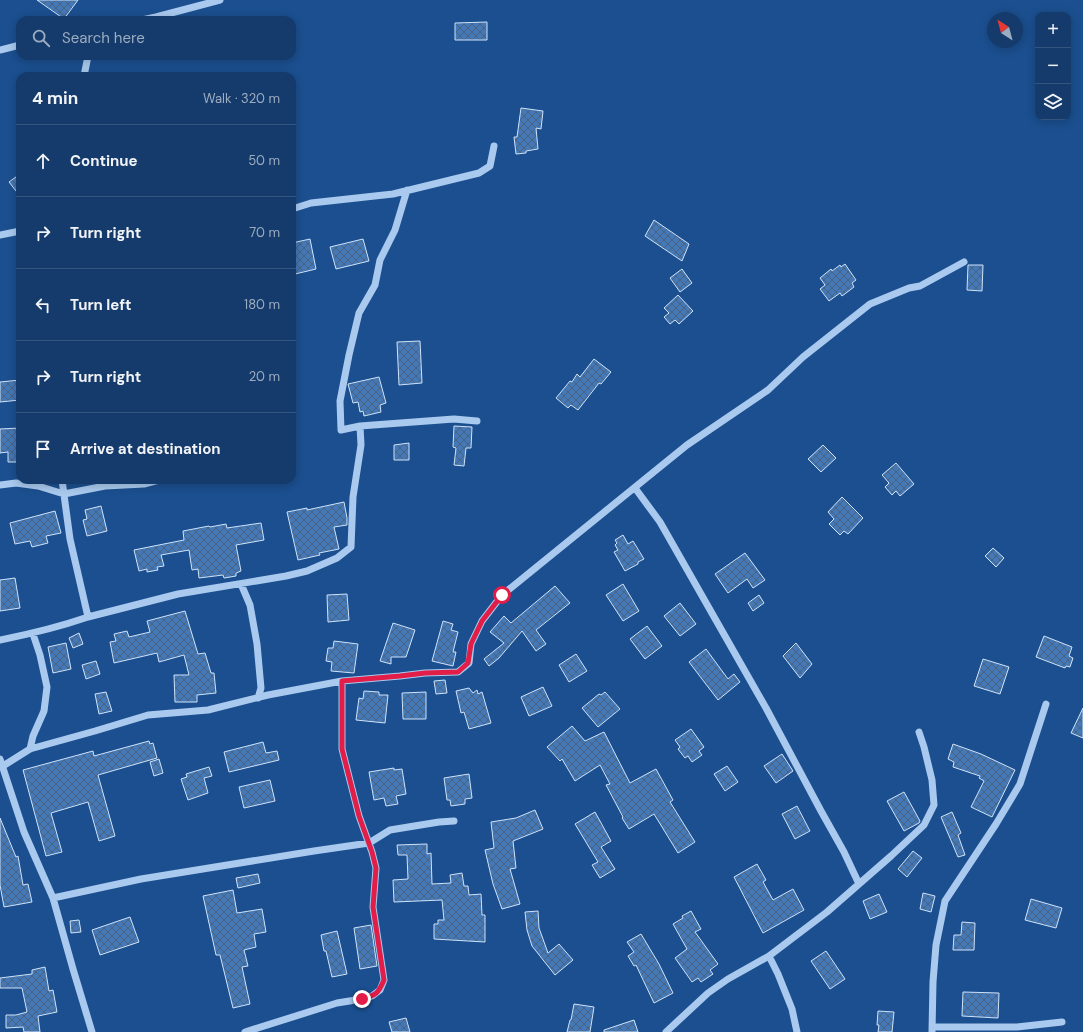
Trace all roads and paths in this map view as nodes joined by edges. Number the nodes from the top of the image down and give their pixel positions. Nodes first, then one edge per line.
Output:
1 (220, 0) edge
2 (160, 16) edge
3 (16, 46) edge
4 (0, 50) edge
5 (87, 60) edge
6 (85, 72) edge
7 (494, 146) dead end
8 (407, 190) junction
9 (296, 208) edge
10 (16, 232) edge
11 (0, 235) edge
12 (964, 262) dead end
13 (477, 421) dead end
14 (360, 426) junction
15 (16, 483) edge
16 (23, 484) edge
17 (63, 484) edge
18 (144, 484) edge
19 (0, 485) edge
20 (635, 488) junction
21 (64, 494) junction
22 (241, 584) junction
23 (88, 617) junction
24 (33, 634) junction
25 (0, 640) edge
26 (342, 681) junction
27 (258, 698) junction
28 (1046, 704) dead end
29 (918, 732) dead end
30 (30, 749) junction
31 (0, 759) edge
32 (3, 766) junction
33 (454, 821) dead end
34 (369, 843) junction
35 (859, 884) junction
36 (53, 898) junction
37 (769, 956) junction
38 (1062, 1022) dead end
39 (932, 1029) edge
40 (1017, 1030) edge
41 (92, 1032) edge
42 (247, 1032) edge
43 (666, 1032) edge
44 (797, 1032) edge

1 - 2 street
3 - 4 street
5 - 6 street
7 - 8 street
8 - 9 street
8 - 14 street
10 - 11 street
12 - 20 street
13 - 14 street
14 - 22 street
15 - 19 street
16 - 21 street
17 - 21 street
18 - 21 street
20 - 26 street
20 - 35 street
21 - 23 street
22 - 23 street
22 - 27 street
23 - 24 street
24 - 25 street
24 - 30 street
26 - 27 street
26 - 34 street
27 - 30 street
28 - 39 street
29 - 35 street
30 - 32 street
31 - 32 street
32 - 36 street
33 - 34 street
34 - 36 street
34 - 42 street
35 - 37 street
36 - 41 street
37 - 43 street
37 - 44 street
38 - 40 street
39 - 40 street

